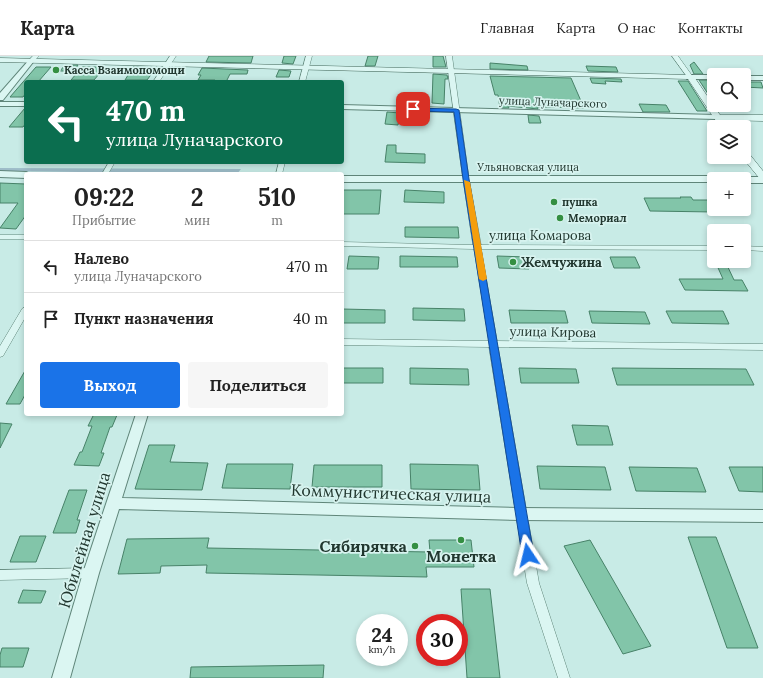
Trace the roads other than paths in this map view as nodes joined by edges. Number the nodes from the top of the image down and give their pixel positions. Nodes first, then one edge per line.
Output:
1 (173, 56) edge
2 (309, 56) edge
3 (449, 56) edge
4 (675, 56) edge
5 (33, 58) edge
6 (0, 60) edge
7 (167, 65) junction
8 (307, 67) junction
9 (451, 70) junction
10 (690, 77) junction
11 (707, 77) edge
12 (751, 78) edge
13 (763, 78) edge
14 (157, 80) edge
15 (303, 80) edge
16 (0, 98) edge
17 (0, 104) edge
18 (24, 104) edge
19 (344, 107) edge
20 (456, 110) junction
21 (716, 117) junction
22 (763, 118) edge
23 (718, 120) edge
24 (751, 162) edge
25 (0, 174) edge
26 (24, 175) edge
27 (763, 178) edge
28 (344, 179) edge
29 (466, 179) junction
30 (751, 179) edge
31 (707, 180) edge
32 (0, 237) edge
33 (24, 238) edge
34 (344, 244) edge
35 (477, 247) junction
36 (707, 248) edge
37 (751, 248) edge
38 (763, 249) edge
39 (24, 312) edge
40 (344, 342) edge
41 (494, 344) junction
42 (763, 347) edge
43 (0, 354) edge
44 (141, 416) edge
45 (114, 503) junction
46 (521, 514) junction
47 (763, 516) edge
48 (91, 573) junction
49 (0, 575) edge
50 (62, 678) edge
51 (564, 678) edge

1 - 7 street
2 - 8 street
3 - 9 street
4 - 10 street
5 - 6 main road
5 - 7 main road
5 - 16 street
7 - 8 main road
7 - 14 street
8 - 9 main road
8 - 15 street
9 - 10 main road
9 - 20 street
10 - 11 street
10 - 21 main road
12 - 13 street
17 - 18 street
19 - 20 street, улица Луначарского
20 - 21 street, улица Луначарского
20 - 29 street
21 - 22 main road, улица Луначарского
21 - 23 main road
24 - 27 main road
25 - 26 street
27 - 30 street
28 - 29 street, Ульяновская улица
29 - 31 street, Ульяновская улица
29 - 35 street
32 - 33 street
34 - 35 street, улица Комарова
35 - 36 street, улица Комарова
35 - 41 street
37 - 38 street
39 - 43 street
40 - 41 street, улица Кирова
41 - 42 street, улица Кирова
41 - 46 street
44 - 45 street, Юбилейная улица
45 - 46 street, Коммунистическая улица
45 - 48 street, Юбилейная улица
46 - 47 street, Коммунистическая улица
46 - 51 street
48 - 49 street
48 - 50 street, Юбилейная улица

